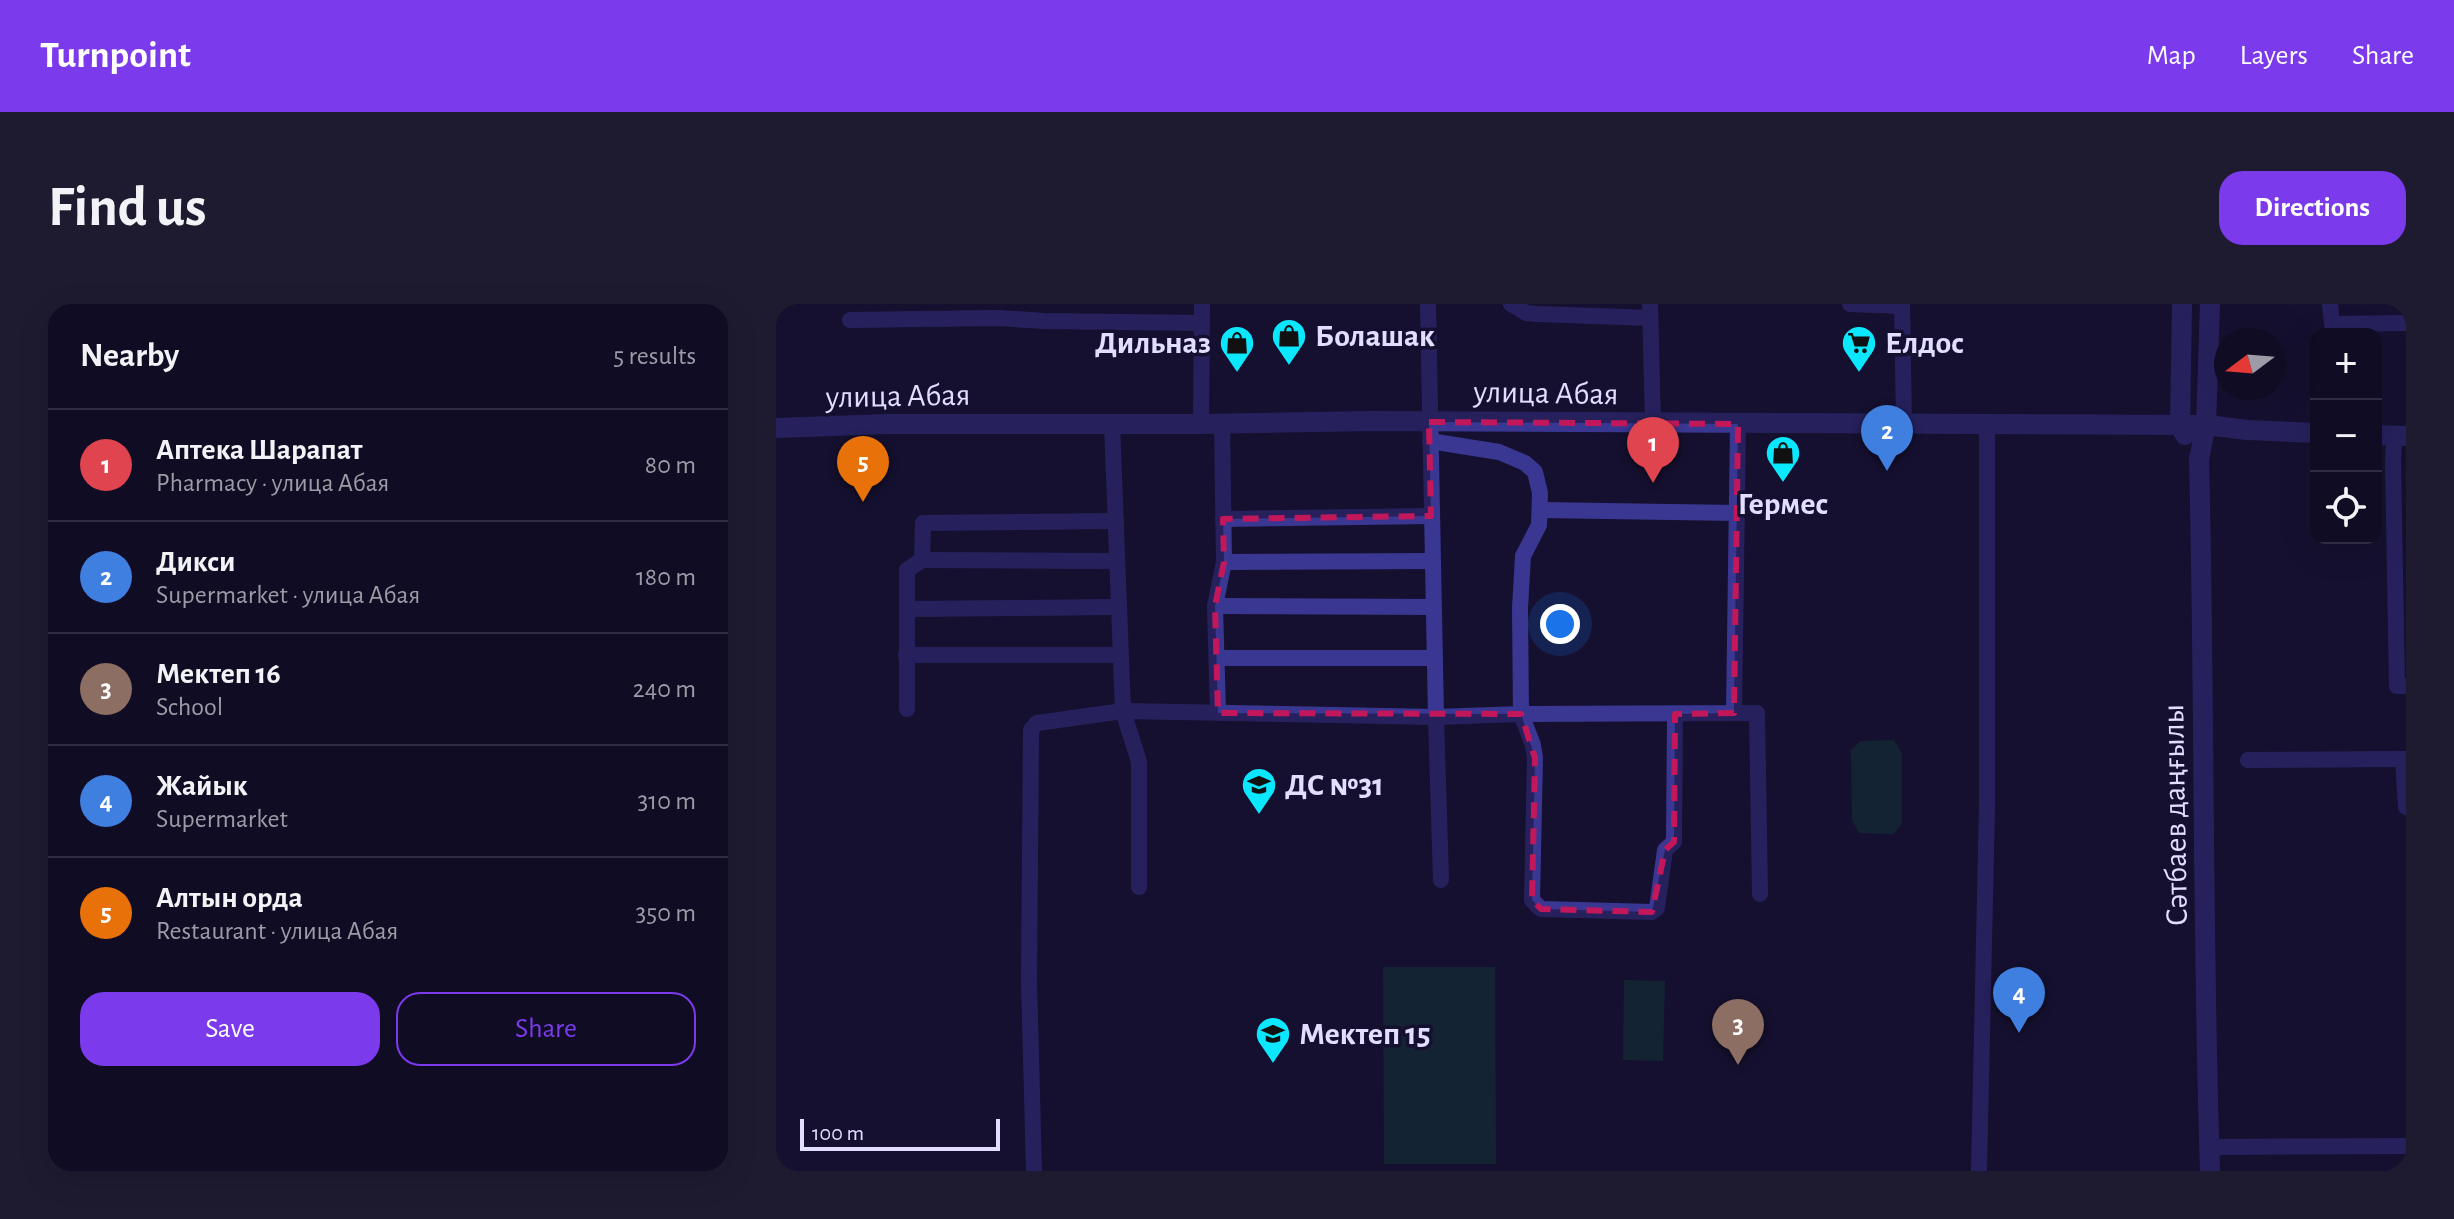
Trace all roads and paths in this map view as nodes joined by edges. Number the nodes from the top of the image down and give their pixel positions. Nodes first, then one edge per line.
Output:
1 (1202, 304) edge
2 (1428, 304) edge
3 (1511, 304) edge
4 (1850, 304) edge
5 (2182, 304) edge
6 (2210, 304) edge
7 (2330, 304) edge
8 (1902, 305) edge
9 (1650, 311) edge
10 (850, 320) dead end
11 (1202, 323) junction
12 (2406, 323) edge
13 (1112, 424) junction
14 (1211, 424) junction
15 (1653, 424) junction
16 (1738, 424) junction
17 (1904, 424) junction
18 (1987, 424) junction
19 (2206, 425) junction
20 (2180, 426) junction
21 (776, 428) edge
22 (1430, 431) junction
23 (2310, 433) edge
24 (2392, 436) edge
25 (2199, 459) junction
26 (1540, 510) junction
27 (1737, 513) junction
28 (1431, 516) junction
29 (1223, 519) junction
30 (1116, 521) junction
31 (922, 560) junction
32 (1117, 561) junction
33 (1432, 561) junction
34 (1224, 562) junction
35 (2400, 577) edge
36 (1215, 606) junction
37 (1118, 607) junction
38 (1433, 607) junction
39 (908, 609) junction
40 (906, 655) junction
41 (1120, 655) junction
42 (1217, 658) junction
43 (1435, 658) junction
44 (2406, 686) edge
45 (907, 709) dead end
46 (1123, 711) junction
47 (1218, 713) junction
48 (1734, 713) junction
49 (1521, 714) junction
50 (1675, 714) junction
51 (1436, 717) junction
52 (2405, 759) edge
53 (2248, 760) dead end
54 (2406, 807) edge
55 (1441, 880) dead end
56 (1139, 887) dead end
57 (1760, 894) dead end
58 (2406, 1146) edge
59 (2209, 1147) junction
60 (1034, 1171) edge
61 (1979, 1171) edge
62 (2210, 1171) edge

1 - 11 street
2 - 22 street
3 - 9 street
4 - 8 street
5 - 20 street
6 - 19 street, Сәтбаев даңғылы
7 - 12 street
8 - 17 street
9 - 15 street
10 - 11 street
11 - 14 street
13 - 14 street, улица Абая
13 - 21 street, улица Абая
13 - 30 street
14 - 22 street, улица Абая
14 - 29 street
15 - 16 street, улица Абая
15 - 22 street, улица Абая
16 - 17 street, улица Абая
16 - 27 street
17 - 18 street, улица Абая
18 - 20 street, улица Абая
18 - 61 street
19 - 20 street, улица Абая
19 - 23 street, улица Абая
19 - 25 street, Сәтбаев даңғылы
20 - 25 street
22 - 26 street
22 - 28 street
24 - 35 street
25 - 59 street, Сәтбаев даңғылы
26 - 27 street
26 - 49 street
27 - 48 street
28 - 29 street
28 - 33 street
29 - 34 street
30 - 31 street
30 - 32 street
31 - 32 street
31 - 39 street
32 - 37 street
33 - 34 street
33 - 38 street
34 - 36 street
35 - 44 street
36 - 38 street
36 - 42 street
37 - 39 street
37 - 41 street
38 - 43 street
39 - 40 street
40 - 41 street
40 - 45 street
41 - 46 street
42 - 43 street
42 - 47 street
43 - 51 street
46 - 47 street
46 - 56 street
46 - 60 street
47 - 51 street
48 - 50 street
48 - 57 street
49 - 50 street
49 - 50 street
49 - 51 street
51 - 55 street
52 - 53 street
52 - 54 street
58 - 59 street
59 - 62 street, Сәтбаев даңғылы

